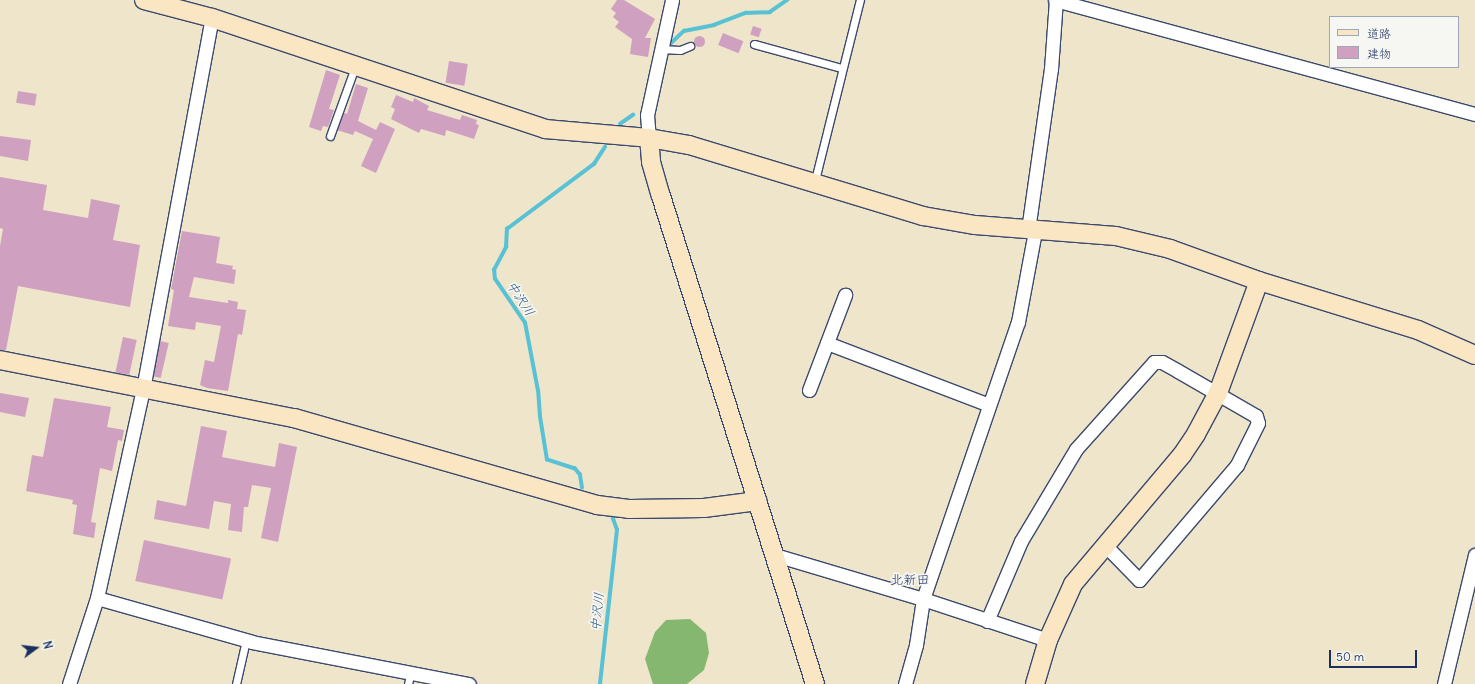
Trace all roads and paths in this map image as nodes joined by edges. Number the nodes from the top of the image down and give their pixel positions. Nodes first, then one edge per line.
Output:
1 (144, 0) edge
2 (672, 0) edge
3 (860, 0) edge
4 (1056, 0) edge
5 (212, 18) junction
6 (754, 44) dead end
7 (690, 46) dead end
8 (661, 49) junction
9 (355, 67) junction
10 (842, 68) junction
11 (1475, 114) edge
12 (330, 136) dead end
13 (649, 138) junction
14 (814, 184) junction
15 (1032, 231) junction
16 (1259, 281) junction
17 (845, 295) dead end
18 (827, 343) junction
19 (1475, 355) edge
20 (0, 360) edge
21 (143, 389) junction
22 (809, 390) dead end
23 (1218, 393) junction
24 (989, 405) junction
25 (758, 501) junction
26 (1104, 545) junction
27 (774, 555) junction
28 (1475, 555) edge
29 (97, 598) junction
30 (923, 599) junction
31 (987, 621) junction
32 (246, 640) junction
33 (1048, 640) junction
34 (410, 678) edge
35 (69, 684) edge
36 (236, 684) edge
37 (470, 684) edge
38 (815, 684) edge
39 (905, 684) edge
40 (1034, 684) edge
41 (1444, 684) edge

1 - 5 street
2 - 8 street
3 - 10 lane
4 - 11 street
4 - 15 street
5 - 9 street
5 - 21 street
6 - 10 lane
7 - 8 lane
8 - 13 street
9 - 12 lane
9 - 13 street
10 - 14 lane
13 - 14 street
13 - 25 street
14 - 15 street
15 - 16 street
15 - 24 street
16 - 19 street
16 - 23 street
17 - 18 street
18 - 22 street
18 - 24 street
20 - 21 street
21 - 25 street
21 - 29 street
23 - 26 street
23 - 26 street
23 - 31 street
24 - 30 street
25 - 27 street
26 - 33 street
27 - 30 street
27 - 38 street
28 - 41 street
29 - 32 street
29 - 35 street
30 - 31 street
30 - 39 street
31 - 33 street
32 - 34 street
32 - 36 lane
33 - 40 street
34 - 37 street

